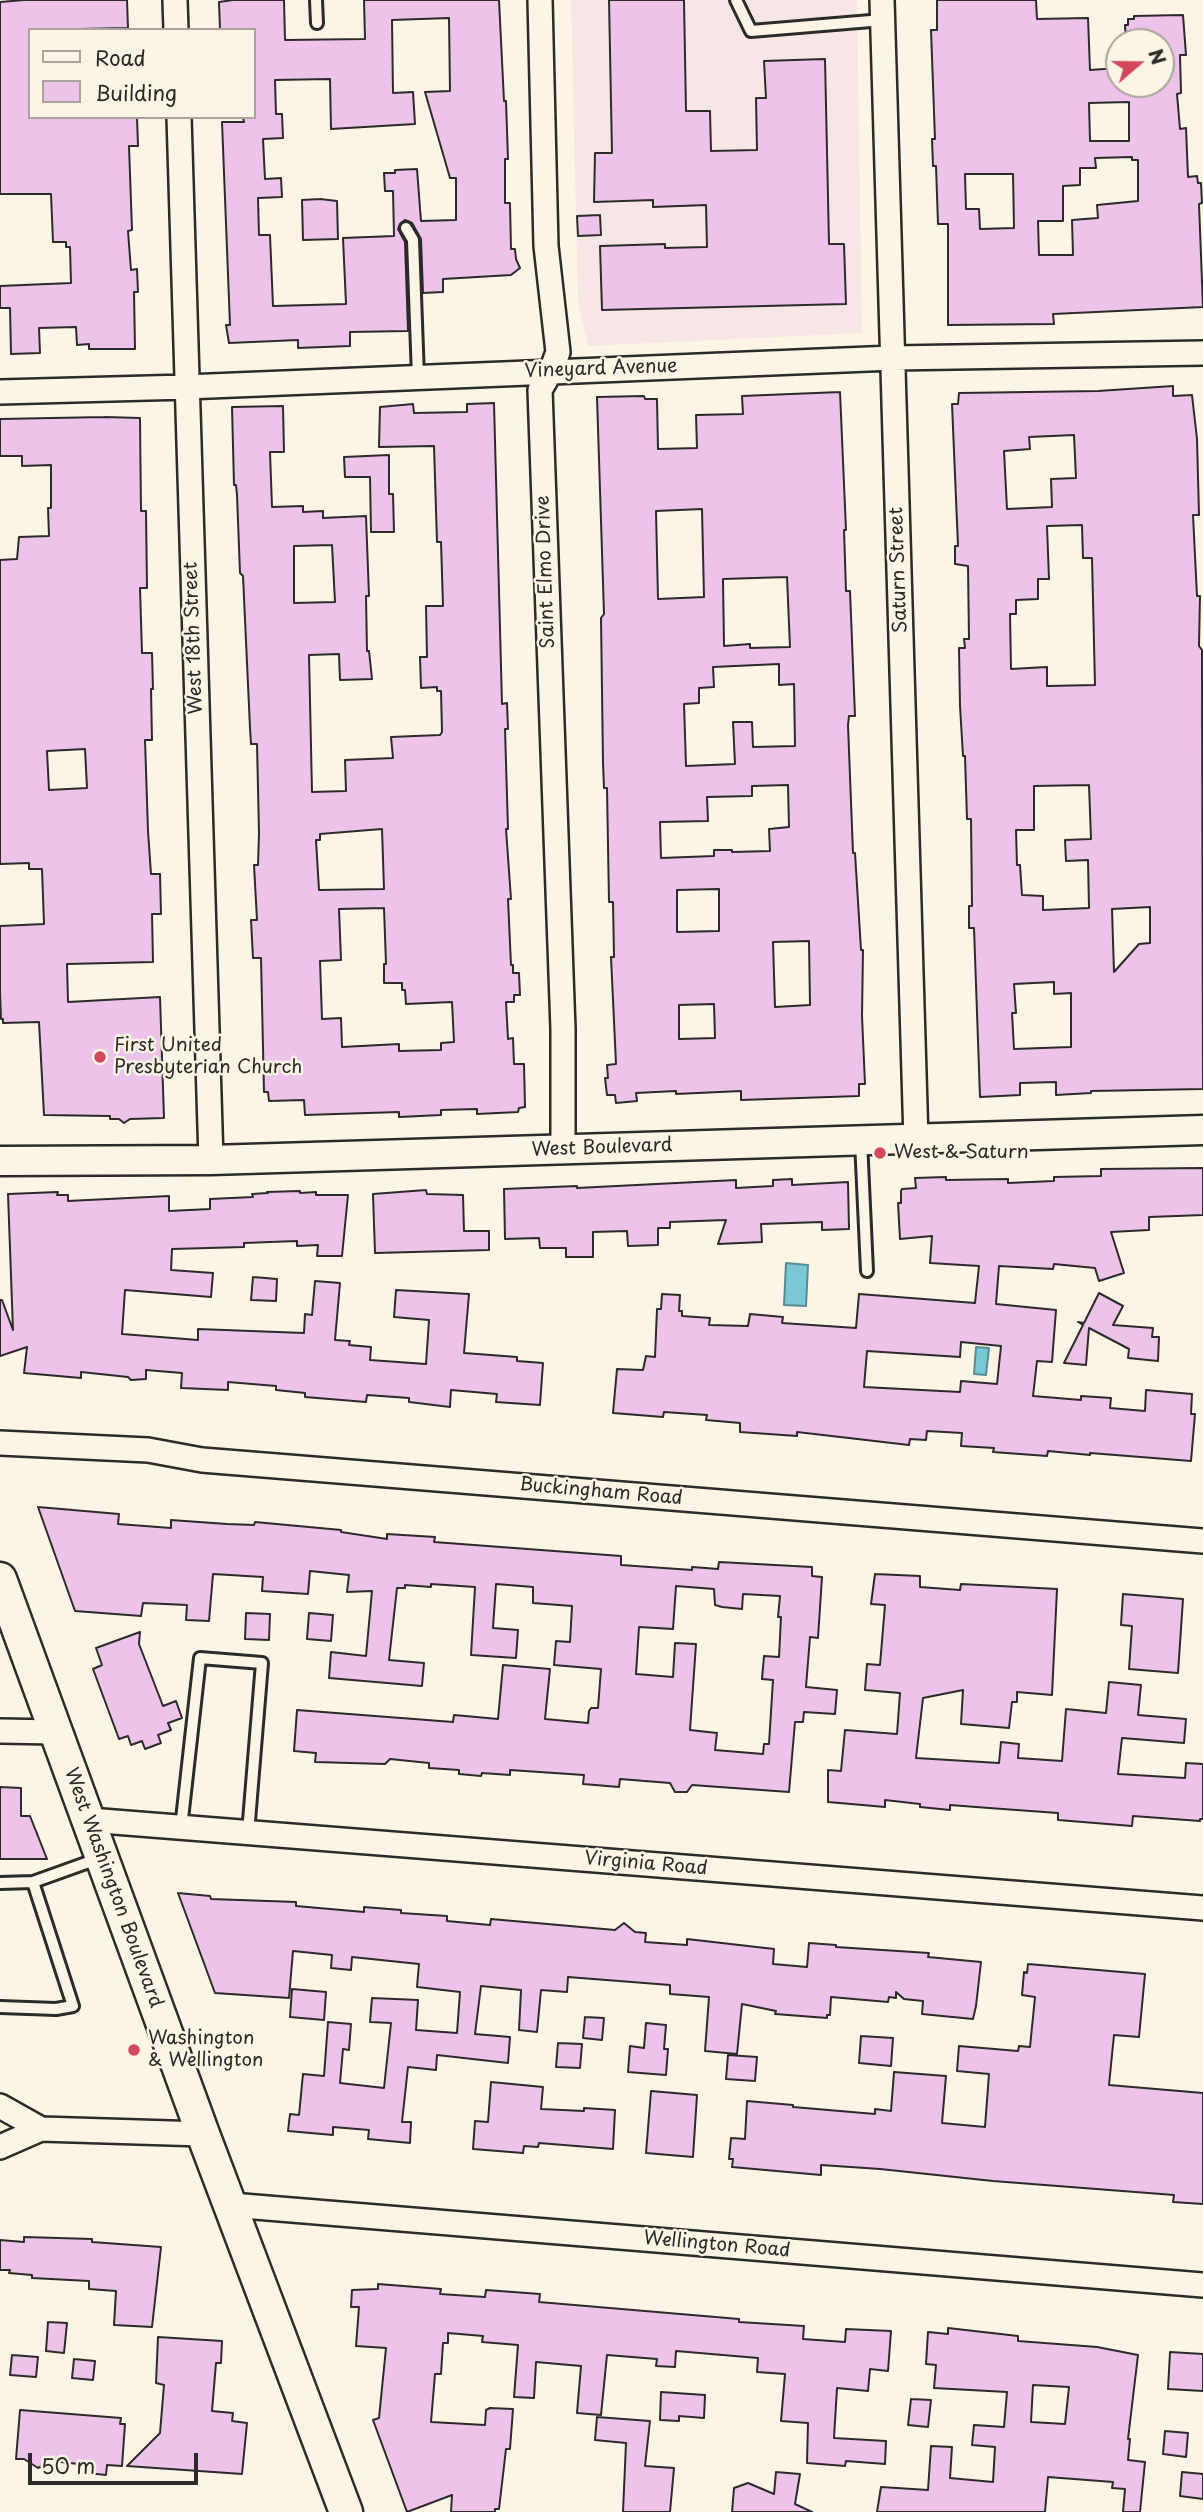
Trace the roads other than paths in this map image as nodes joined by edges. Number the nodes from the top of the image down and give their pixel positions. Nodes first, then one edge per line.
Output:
1 (175, 0) edge
2 (316, 0) edge
3 (540, 0) edge
4 (736, 0) edge
5 (882, 10) edge
6 (317, 23) dead end
7 (176, 28) edge
8 (179, 119) edge
9 (406, 228) dead end
10 (1203, 353) edge
11 (893, 358) junction
12 (551, 371) junction
13 (418, 377) junction
14 (186, 387) junction
15 (0, 392) edge
16 (1203, 1130) edge
17 (916, 1140) junction
18 (861, 1141) junction
19 (564, 1149) junction
20 (211, 1160) junction
21 (0, 1161) edge
22 (867, 1271) dead end
23 (0, 1443) edge
24 (1203, 1541) edge
25 (0, 1579) edge
26 (0, 1731) edge
27 (55, 1732) junction
28 (89, 1820) junction
29 (181, 1828) junction
30 (248, 1833) junction
31 (102, 1857) junction
32 (33, 1882) junction
33 (0, 1883) edge
34 (1203, 1908) edge
35 (0, 2007) edge
36 (0, 2106) edge
37 (41, 2129) junction
38 (203, 2134) junction
39 (0, 2147) edge
40 (231, 2205) junction
41 (1203, 2285) edge
42 (346, 2512) edge

1 - 7 street
2 - 6 lane
3 - 12 street, Saint Elmo Drive
4 - 5 lane
5 - 11 street, Saturn Street
8 - 14 street, West 18th Street
9 - 13 lane
10 - 11 street, Vineyard Avenue
11 - 12 street, Vineyard Avenue
11 - 17 street, Saturn Street
12 - 13 street, Vineyard Avenue
12 - 19 street, Saint Elmo Drive
13 - 14 street, Vineyard Avenue
14 - 15 street, Vineyard Avenue
14 - 20 street, West 18th Street
16 - 17 street, West Boulevard
17 - 18 street, West Boulevard
18 - 19 street, West Boulevard
18 - 22 lane
19 - 20 street, West Boulevard
20 - 21 street, West Boulevard
23 - 24 street, Buckingham Road
25 - 27 main road, West Washington Boulevard
26 - 27 street
27 - 28 main road, West Washington Boulevard
28 - 29 street, Virginia Road
28 - 31 main road, West Washington Boulevard
29 - 30 street, Virginia Road
29 - 30 lane
30 - 34 street, Virginia Road
31 - 32 lane
31 - 38 main road, West Washington Boulevard
32 - 33 lane
32 - 35 lane
36 - 37 street
37 - 38 street
37 - 39 street
38 - 40 main road, West Washington Boulevard
40 - 41 street, Wellington Road
40 - 42 main road, West Washington Boulevard

